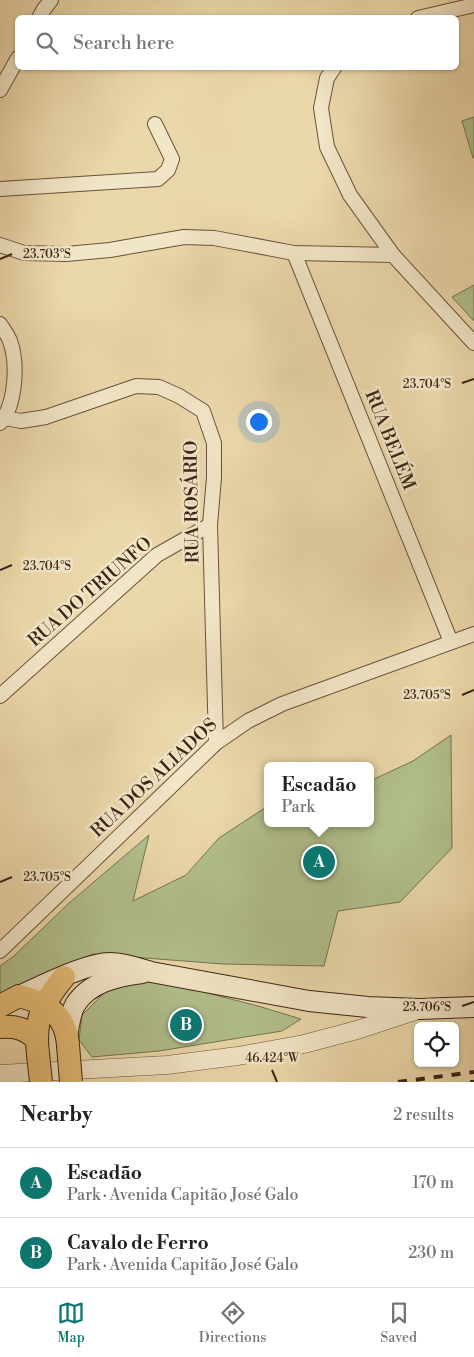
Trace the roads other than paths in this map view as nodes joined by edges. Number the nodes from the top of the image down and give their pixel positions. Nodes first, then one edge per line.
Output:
1 (51, 0) edge
2 (470, 6) dead end
3 (41, 15) edge
4 (431, 15) edge
5 (15, 63) edge
6 (333, 70) edge
7 (0, 90) edge
8 (155, 124) dead end
9 (0, 189) edge
10 (0, 245) edge
11 (294, 253) junction
12 (393, 255) junction
13 (0, 324) edge
14 (474, 343) edge
15 (2, 421) edge
16 (210, 525) junction
17 (474, 634) edge
18 (451, 642) junction
19 (0, 696) edge
20 (216, 743) junction
21 (0, 951) edge
22 (151, 972) junction
23 (64, 977) junction
24 (10, 1001) edge
25 (44, 1004) junction
26 (474, 1007) edge
27 (419, 1009) junction
28 (0, 1027) edge
29 (68, 1040) junction
30 (37, 1046) junction
31 (0, 1074) edge
32 (40, 1082) edge
33 (71, 1082) edge

1 - 3 street
2 - 4 street
5 - 7 street
6 - 12 street
8 - 9 street
10 - 11 street
11 - 12 street
11 - 18 street, RUA BELÉM
12 - 14 street
13 - 15 street
15 - 16 street, RUA ROSÁRIO
16 - 19 street, RUA DO TRIUNFO
16 - 20 street, RUA ROSÁRIO
17 - 18 street, RUA DOS ALIADOS
18 - 20 street, RUA DOS ALIADOS
20 - 21 street, RUA DOS ALIADOS
22 - 23 main road
22 - 27 main road
22 - 29 main road
23 - 24 main road
23 - 25 main road
24 - 25 main road
25 - 29 main road
25 - 30 main road
26 - 27 main road
27 - 31 street
28 - 30 main road
29 - 33 main road, bridge
30 - 32 main road, bridge

